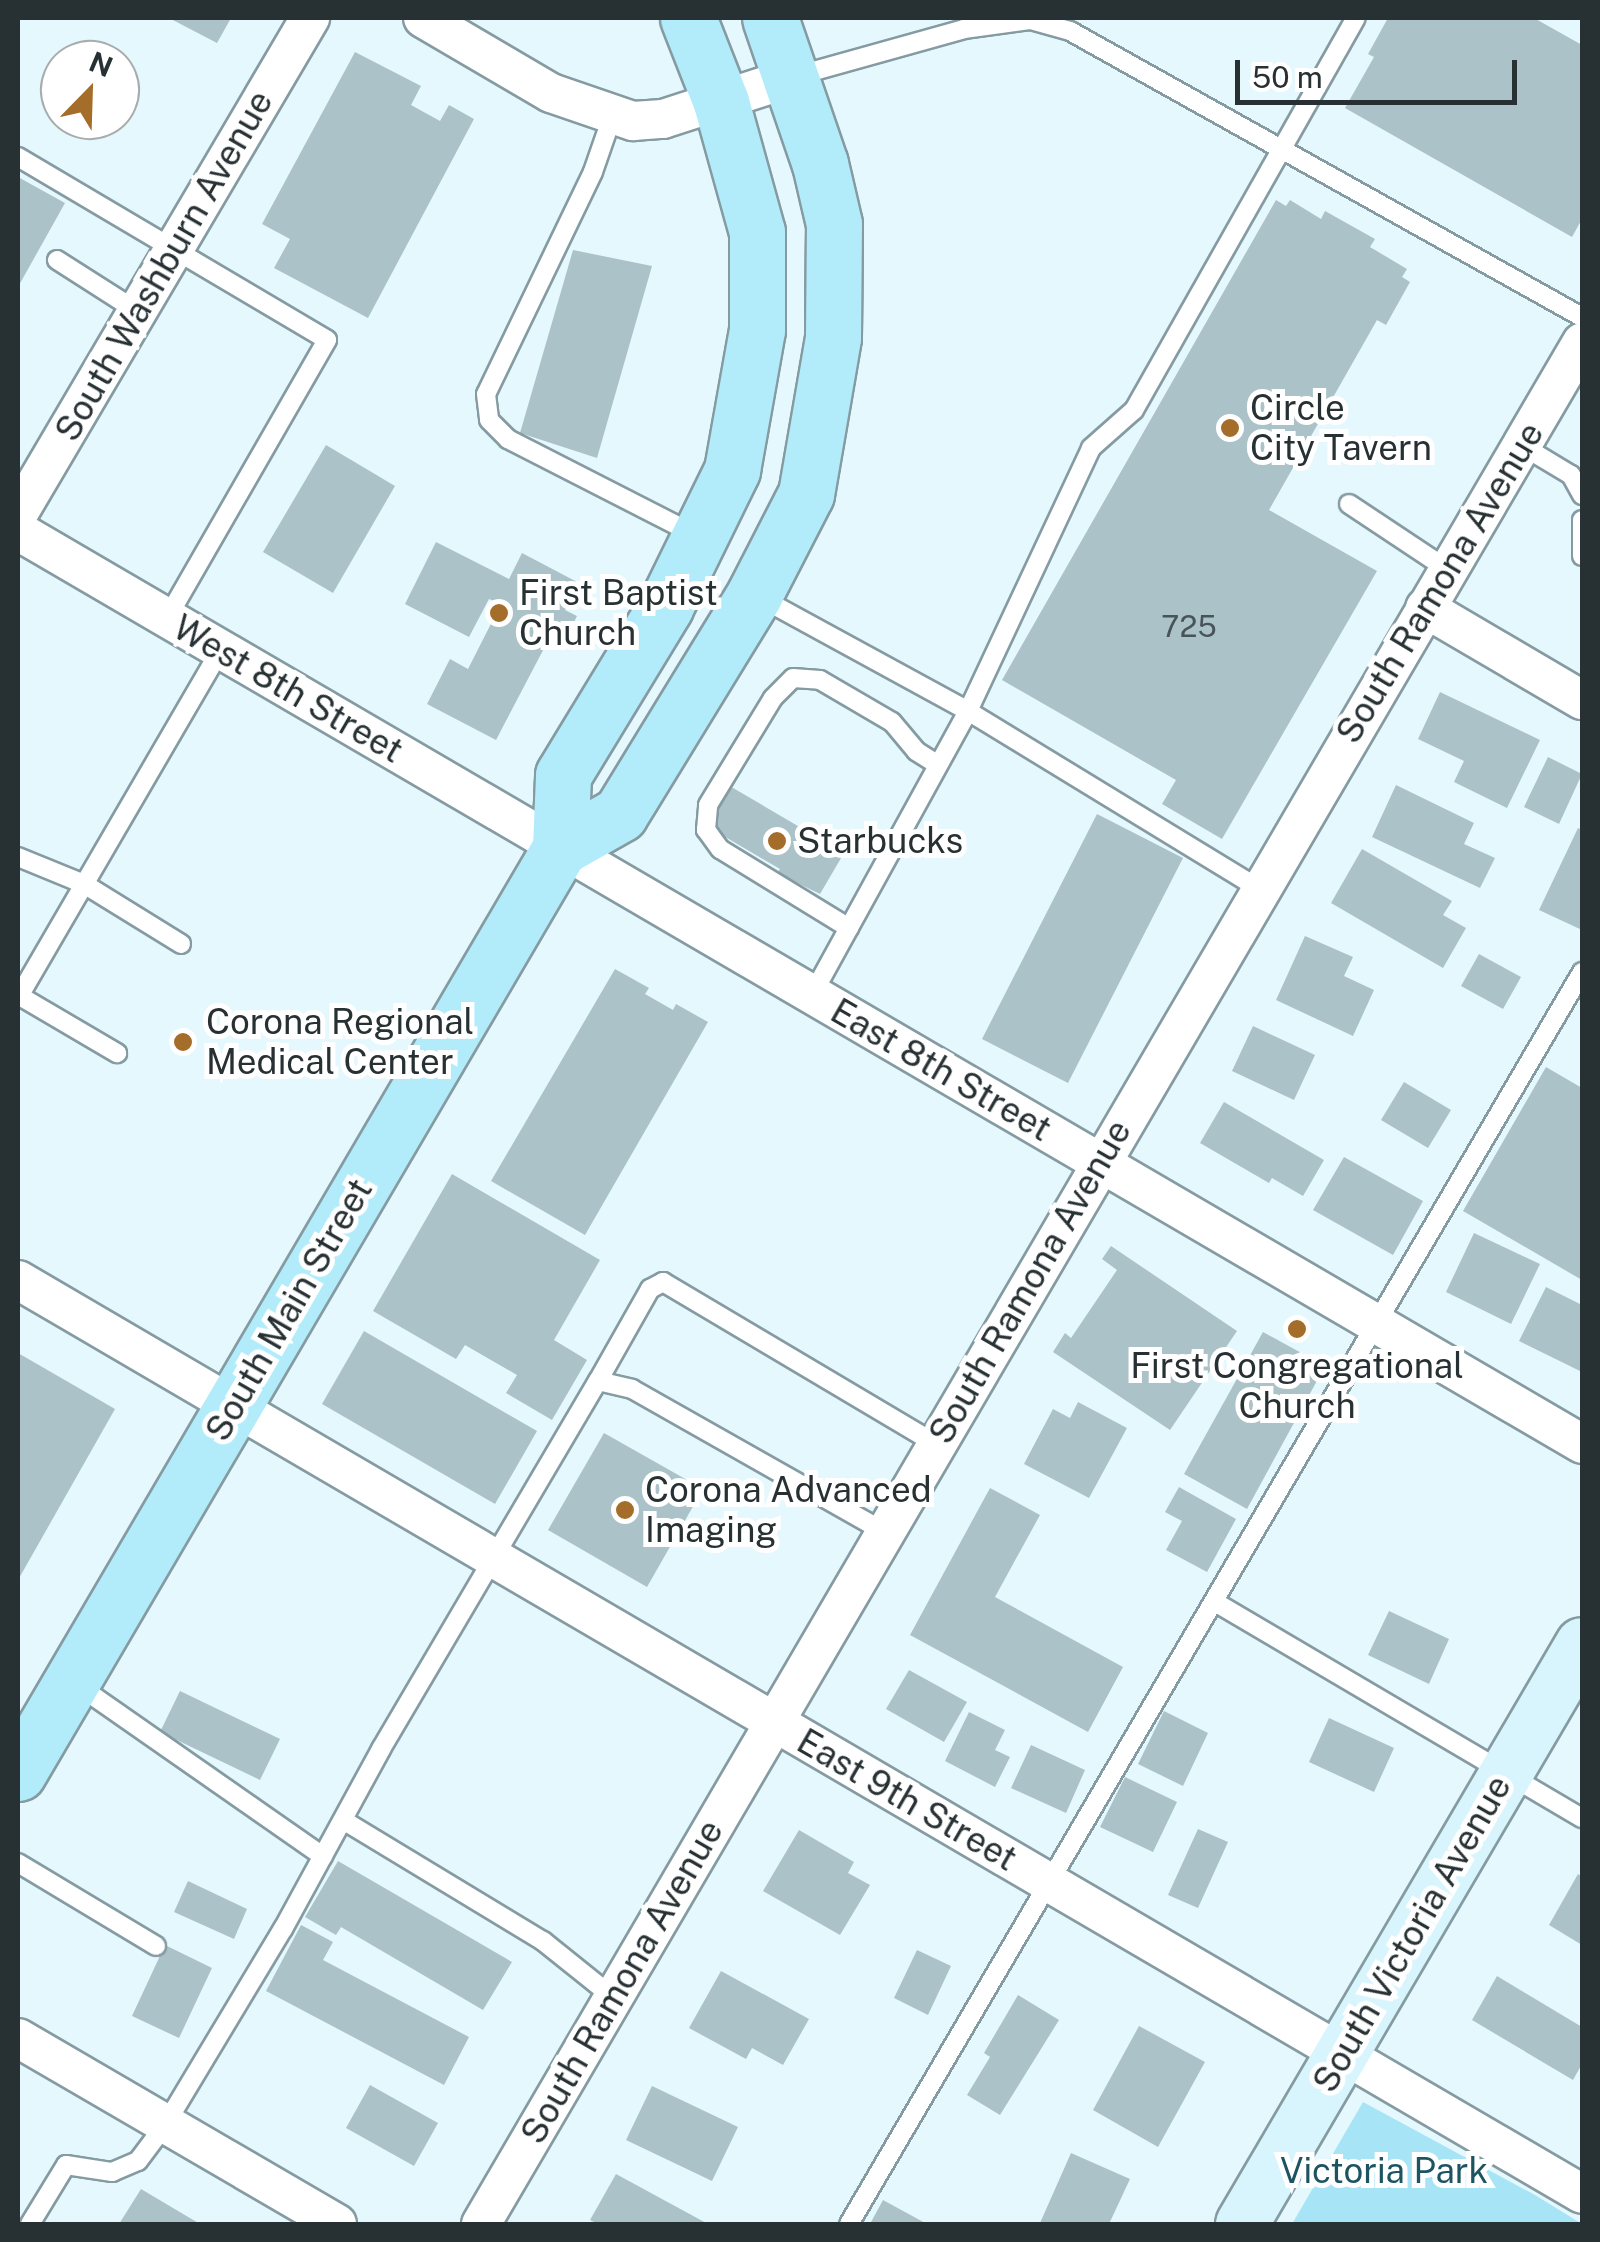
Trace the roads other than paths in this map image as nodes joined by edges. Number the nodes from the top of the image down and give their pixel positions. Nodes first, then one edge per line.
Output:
1 (310, 18) edge
2 (423, 18) edge
3 (688, 18) edge
4 (770, 18) edge
5 (1356, 18) edge
6 (792, 77) junction
7 (721, 102) junction
8 (612, 118) junction
9 (1281, 149) junction
10 (18, 157) edge
11 (174, 248) junction
12 (57, 260) dead end
13 (137, 311) junction
14 (1582, 318) edge
15 (1582, 342) edge
16 (1521, 445) junction
17 (1582, 496) edge
18 (1349, 504) dead end
19 (18, 514) edge
20 (1582, 520) edge
21 (18, 531) edge
22 (699, 536) junction
23 (1582, 556) edge
24 (1448, 568) junction
25 (754, 594) junction
26 (1424, 608) junction
27 (167, 618) junction
28 (221, 650) junction
29 (1582, 700) edge
30 (968, 711) junction
31 (938, 765) junction
32 (560, 848) junction
33 (18, 858) edge
34 (84, 884) junction
35 (1260, 889) junction
36 (849, 928) junction
37 (180, 944) dead end
38 (1582, 972) edge
39 (812, 995) junction
40 (18, 996) edge
41 (117, 1054) dead end
42 (1100, 1163) junction
43 (18, 1280) edge
44 (1378, 1324) junction
45 (598, 1381) junction
46 (232, 1407) junction
47 (936, 1444) junction
48 (1582, 1444) edge
49 (885, 1532) junction
50 (494, 1560) junction
51 (1215, 1602) junction
52 (1582, 1644) edge
53 (72, 1680) junction
54 (774, 1722) junction
55 (18, 1773) edge
56 (1507, 1774) junction
57 (1582, 1818) edge
58 (343, 1820) junction
59 (323, 1856) junction
60 (18, 1863) edge
61 (1050, 1884) junction
62 (156, 1946) dead end
63 (613, 1998) junction
64 (18, 2038) edge
65 (1342, 2053) junction
66 (165, 2124) junction
67 (1582, 2194) edge
68 (30, 2224) edge
69 (337, 2224) edge
70 (480, 2224) edge
71 (850, 2224) edge
72 (1242, 2224) edge

1 - 11 street, South Washburn Avenue
2 - 8 street
3 - 7 main road, South Main Street
4 - 6 main road
5 - 9 lane
6 - 7 street
6 - 9 lane
6 - 25 main road
7 - 8 street
7 - 22 main road, South Main Street
8 - 22 lane
9 - 14 lane
9 - 30 lane
10 - 11 lane
11 - 13 street, South Washburn Avenue
11 - 27 lane
12 - 13 lane
13 - 19 street, South Washburn Avenue
15 - 16 street, South Ramona Avenue
16 - 17 lane
16 - 24 street, South Ramona Avenue
18 - 24 lane
20 - 23 lane
21 - 27 street, West 8th Street
22 - 32 main road, South Main Street
24 - 26 street, South Ramona Avenue
25 - 30 lane
25 - 32 main road
26 - 29 street
26 - 35 street, South Ramona Avenue
27 - 28 street, West 8th Street
28 - 32 street, West 8th Street
28 - 34 lane
30 - 31 lane
30 - 35 lane
31 - 36 lane
31 - 36 lane
32 - 39 street, East 8th Street
32 - 46 main road, South Main Street
33 - 34 lane
34 - 37 lane
34 - 40 lane
35 - 42 street, South Ramona Avenue
36 - 39 lane
38 - 44 lane
39 - 42 street, East 8th Street
40 - 41 lane
42 - 44 street, East 8th Street
42 - 47 street, South Ramona Avenue
43 - 46 street, East 9th Street
44 - 48 street, East 8th Street
44 - 51 lane
45 - 47 lane
45 - 49 lane
45 - 50 lane
46 - 50 street, East 9th Street
46 - 53 main road, South Main Street
47 - 49 street, South Ramona Avenue
49 - 54 street, South Ramona Avenue
50 - 54 street, East 9th Street
50 - 58 lane
51 - 56 lane
51 - 61 lane
52 - 56 street, South Victoria Avenue
53 - 55 main road, South Main Street
53 - 59 lane
54 - 61 street, East 9th Street
54 - 63 street, South Ramona Avenue
56 - 57 lane
56 - 65 street, South Victoria Avenue
58 - 59 lane
58 - 63 lane
59 - 66 lane
60 - 62 lane
61 - 65 street, East 9th Street
61 - 71 lane
63 - 70 street, South Ramona Avenue
64 - 66 street
65 - 67 street, East 9th Street
65 - 72 street, South Victoria Avenue
66 - 68 lane
66 - 69 street

